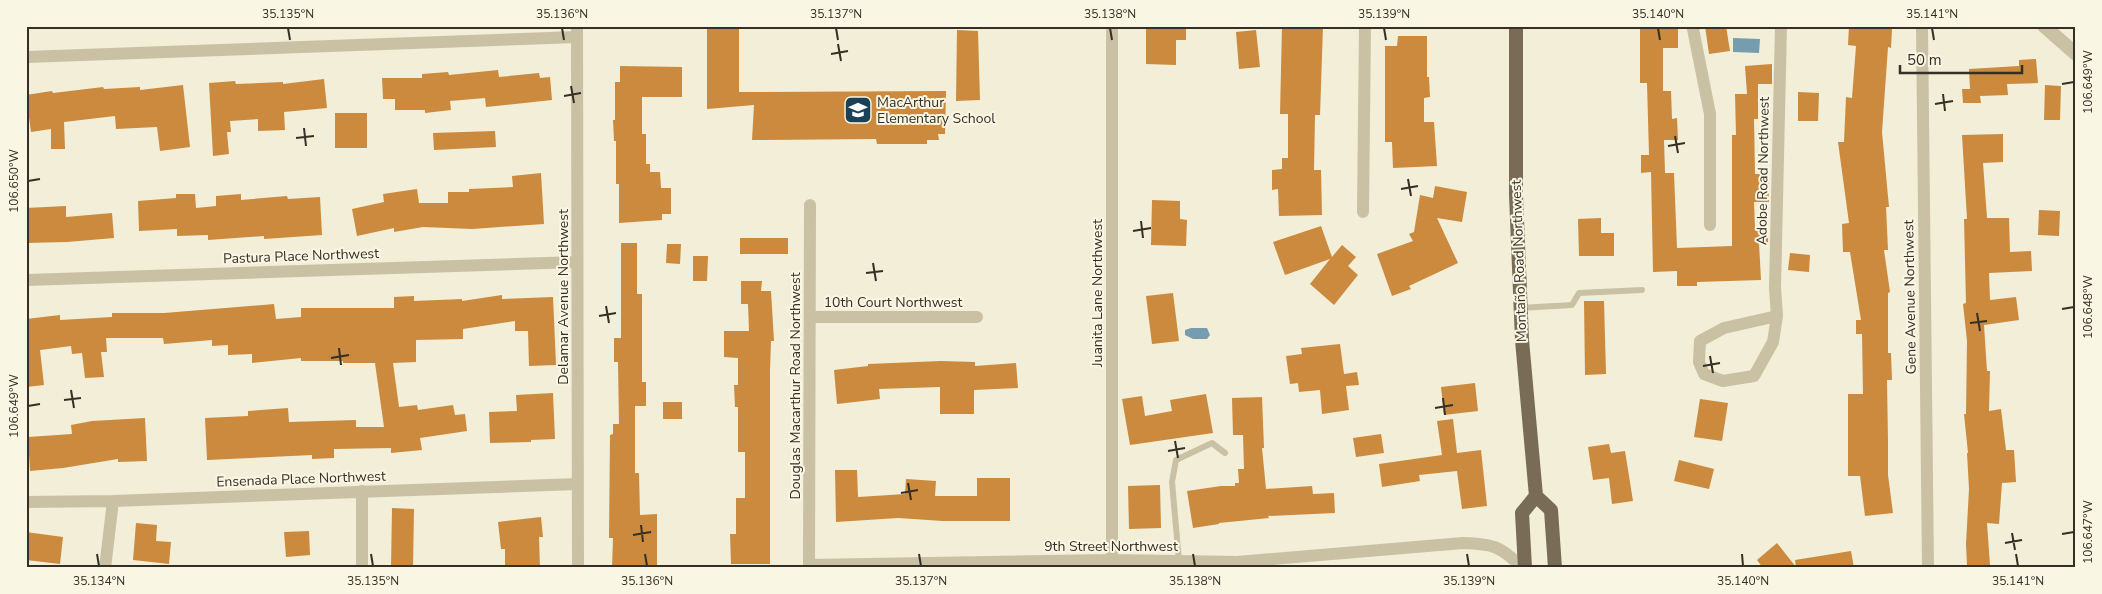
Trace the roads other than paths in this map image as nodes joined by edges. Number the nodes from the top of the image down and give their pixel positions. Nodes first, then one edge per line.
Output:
1 (1112, 26) edge
2 (1365, 26) edge
3 (1516, 26) edge
4 (1695, 26) edge
5 (1781, 26) edge
6 (1922, 26) edge
7 (2044, 26) edge
8 (577, 32) edge
9 (2076, 54) edge
10 (26, 57) edge
11 (810, 205) dead end
12 (1363, 212) dead end
13 (1710, 225) dead end
14 (577, 262) junction
15 (26, 280) edge
16 (1642, 290) dead end
17 (1521, 308) junction
18 (1777, 316) junction
19 (810, 317) junction
20 (977, 317) dead end
21 (1225, 453) dead end
22 (577, 484) junction
23 (362, 491) junction
24 (1536, 496) junction
25 (112, 501) junction
26 (26, 502) edge
27 (1112, 560) junction
28 (1179, 561) junction
29 (809, 566) edge
30 (105, 568) edge
31 (362, 568) edge
32 (578, 568) edge
33 (1524, 568) edge
34 (1555, 568) edge
35 (1928, 568) edge

1 - 27 street, Juanita Lane Northwest
2 - 12 street
3 - 17 main road, Montaño Road Northwest
4 - 13 street
5 - 18 street, Adobe Road Northwest
6 - 35 street, Gene Avenue Northwest
7 - 9 street
8 - 10 street
8 - 14 street, Delamar Avenue Northwest
11 - 19 street, Douglas Macarthur Road Northwest
14 - 15 street, Pastura Place Northwest
14 - 22 street, Delamar Avenue Northwest
16 - 17 lane
17 - 24 main road, Montaño Road Northwest
18 - 18 street, Adobe Road Northwest
19 - 20 street, 10th Court Northwest
19 - 29 street, Douglas Macarthur Road Northwest
21 - 28 lane
22 - 23 street, Ensenada Place Northwest
22 - 32 street, Delamar Avenue Northwest
23 - 25 street, Ensenada Place Northwest
23 - 31 street
24 - 33 main road
24 - 34 main road
25 - 26 street, Ensenada Place Northwest
25 - 30 street
27 - 28 street, 9th Street Northwest
27 - 29 street, 9th Street Northwest
28 - 33 street, 9th Street Northwest

